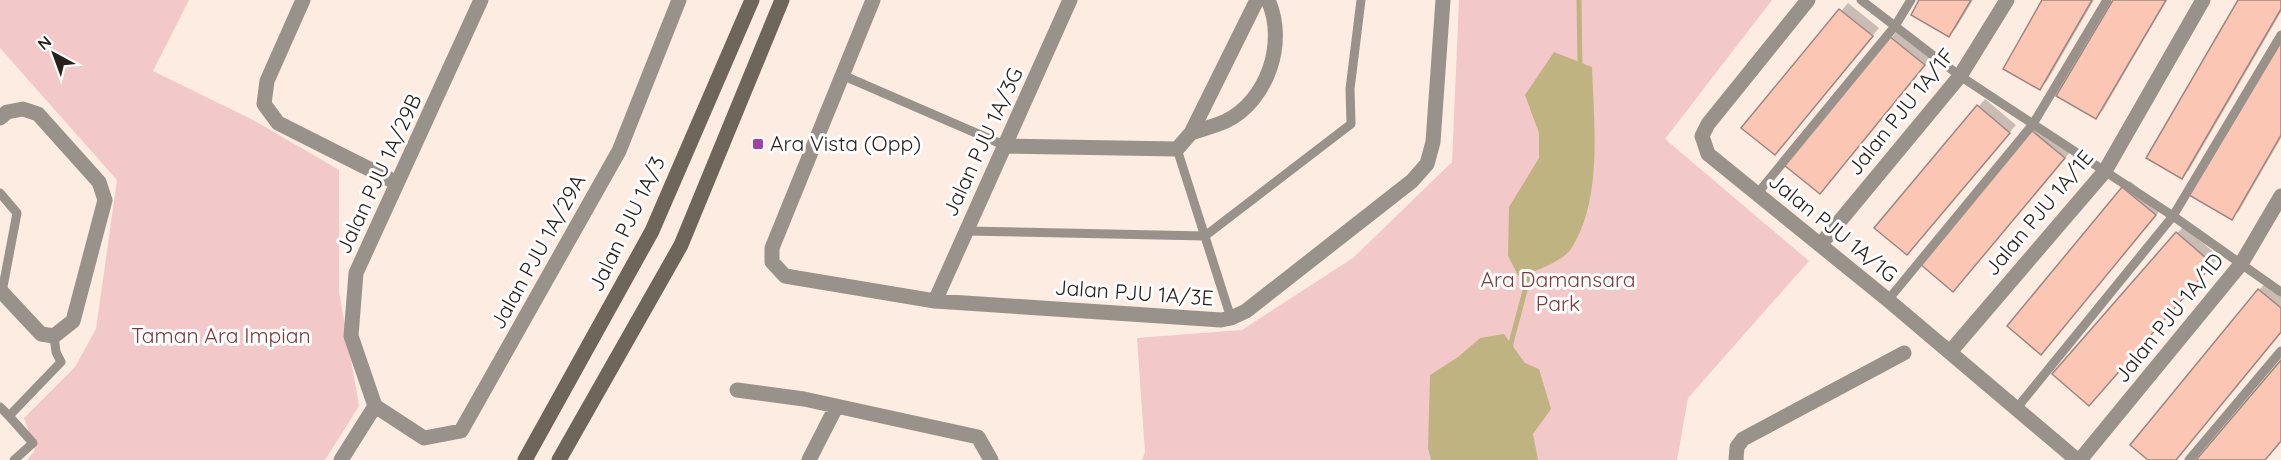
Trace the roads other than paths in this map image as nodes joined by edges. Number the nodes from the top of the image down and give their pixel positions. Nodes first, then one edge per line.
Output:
1 (303, 0) edge
2 (481, 0) edge
3 (679, 0) edge
4 (752, 0) edge
5 (782, 0) edge
6 (873, 0) edge
7 (1070, 0) edge
8 (1257, 0) edge
9 (1268, 0) edge
10 (1361, 0) edge
11 (1443, 0) edge
12 (1808, 0) edge
13 (1861, 0) edge
14 (1911, 0) edge
15 (2007, 0) edge
16 (2107, 0) edge
17 (2203, 0) edge
18 (1895, 26) junction
19 (2281, 35) edge
20 (842, 75) junction
21 (1960, 76) junction
22 (0, 118) edge
23 (2033, 124) junction
24 (1191, 133) junction
25 (1006, 146) junction
26 (1177, 149) junction
27 (2104, 171) junction
28 (397, 183) junction
29 (0, 193) edge
30 (1757, 194) junction
31 (2281, 196) edge
32 (2173, 216) junction
33 (966, 231) junction
34 (1205, 236) junction
35 (1820, 245) junction
36 (2241, 264) junction
37 (1, 291) edge
38 (2281, 292) edge
39 (1888, 300) junction
40 (935, 301) junction
41 (1231, 318) junction
42 (54, 336) junction
43 (2281, 351) edge
44 (1950, 352) junction
45 (1904, 353) dead end
46 (737, 390) dead end
47 (375, 406) junction
48 (836, 406) junction
49 (0, 407) edge
50 (2016, 409) junction
51 (9, 416) junction
52 (344, 459) edge
53 (14, 460) edge
54 (525, 460) edge
55 (559, 460) edge
56 (809, 460) edge
57 (991, 460) edge
58 (1736, 460) edge
59 (2078, 460) edge
60 (2189, 460) edge

1 - 28 street
2 - 28 street, Jalan PJU 1A/29B
3 - 47 street, Jalan PJU 1A/29A
4 - 54 street, Jalan PJU 1A/3
5 - 55 street
6 - 20 street
7 - 25 street, Jalan PJU 1A/3G
8 - 24 street
9 - 24 street
10 - 34 lane
11 - 41 street, Jalan PJU 1A/3E
12 - 30 street, Jalan PJU 1A/1G
13 - 18 lane
14 - 18 lane
15 - 21 street, Jalan PJU 1A/1F
16 - 23 lane
17 - 27 street, Jalan PJU 1A/1E
18 - 21 lane
18 - 30 lane
19 - 32 lane
20 - 25 lane
20 - 40 street, Jalan PJU 1A/3E
21 - 23 lane
21 - 35 street, Jalan PJU 1A/1F
22 - 42 street
23 - 27 lane
23 - 39 lane
24 - 26 street
25 - 26 street
25 - 33 street, Jalan PJU 1A/3G
26 - 34 lane
27 - 32 lane
27 - 44 street, Jalan PJU 1A/1E
28 - 47 street, Jalan PJU 1A/29B
29 - 37 lane
30 - 35 street, Jalan PJU 1A/1G
31 - 36 street, Jalan PJU 1A/1D
32 - 36 lane
32 - 50 lane
33 - 34 lane
33 - 40 street, Jalan PJU 1A/3G
34 - 41 lane
35 - 39 street, Jalan PJU 1A/1G
36 - 38 lane
36 - 59 street, Jalan PJU 1A/1D
37 - 42 street
39 - 44 street, Jalan PJU 1A/1G
40 - 41 street, Jalan PJU 1A/3E
42 - 51 lane
43 - 60 lane
44 - 50 street, Jalan PJU 1A/1G
45 - 58 street
46 - 48 street
47 - 52 street
48 - 56 street
48 - 57 street
49 - 51 lane
50 - 59 street, Jalan PJU 1A/1G
51 - 53 lane

